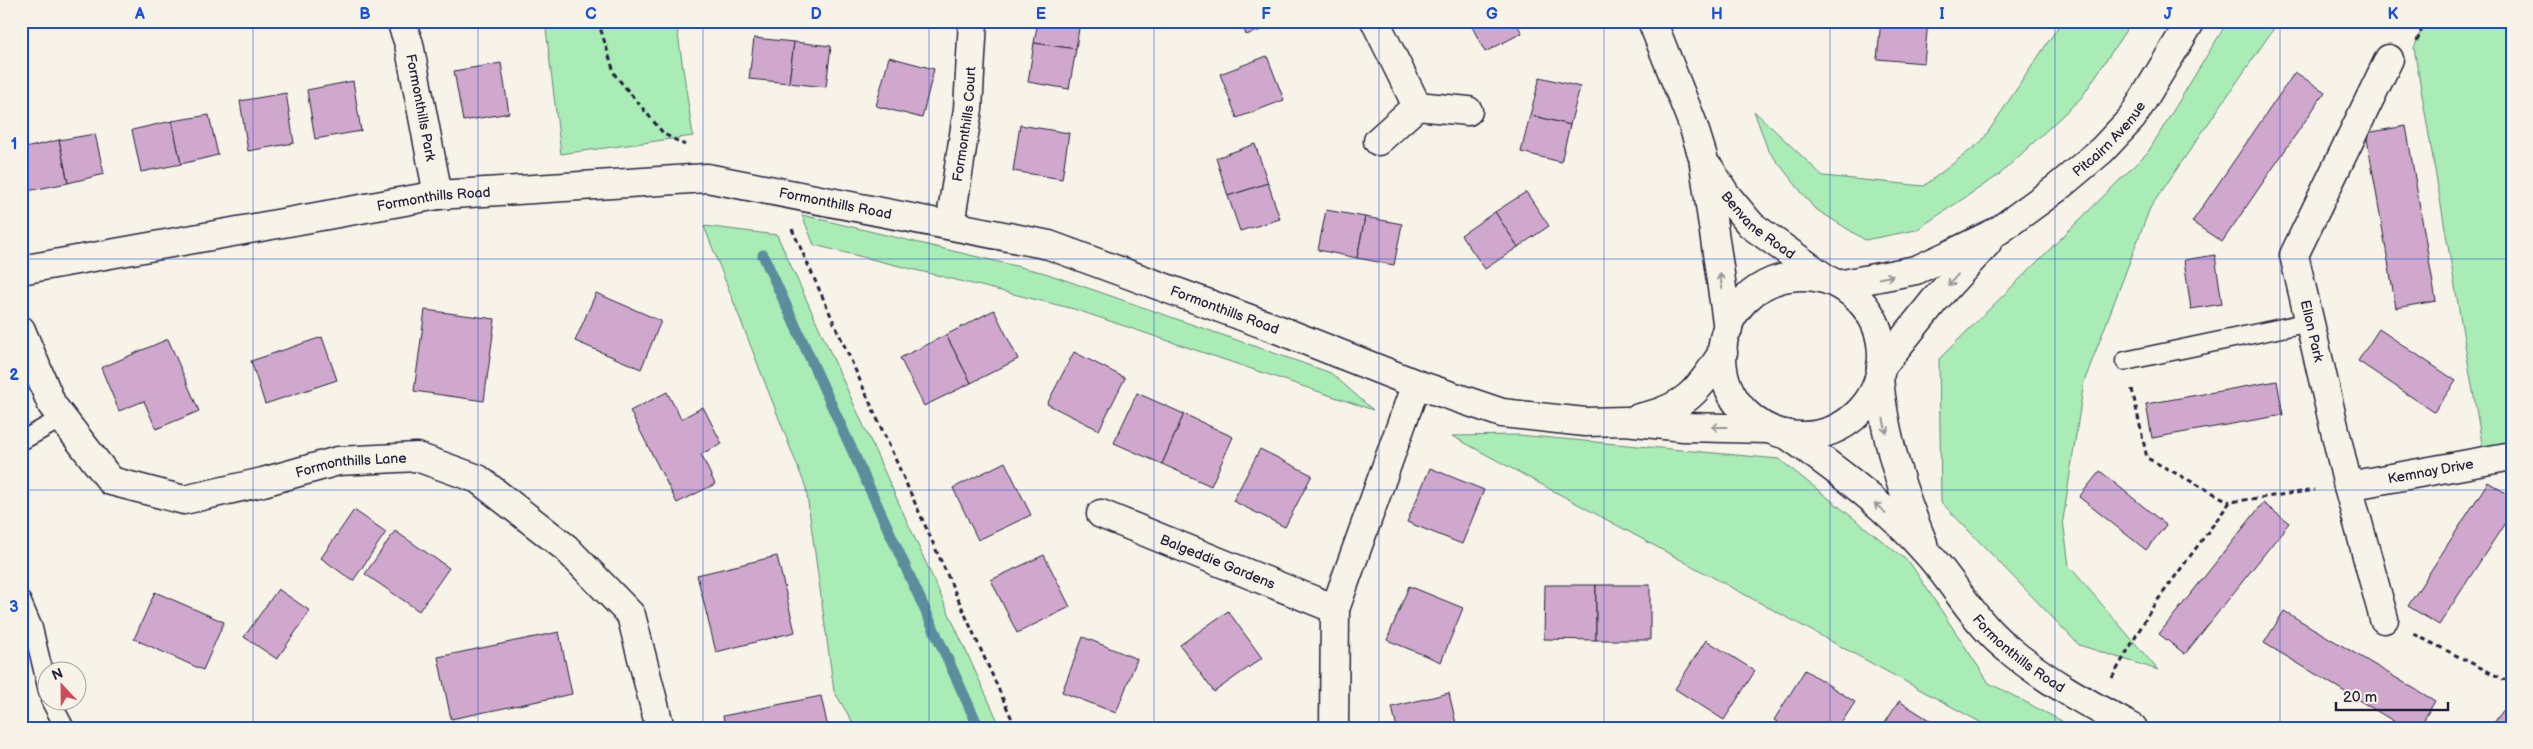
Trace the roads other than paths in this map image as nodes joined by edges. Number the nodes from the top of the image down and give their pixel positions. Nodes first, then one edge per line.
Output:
1 (401, 21) edge
2 (972, 21) edge
3 (1375, 21) edge
4 (1652, 21) edge
5 (2191, 21) edge
6 (2388, 58) dead end
7 (1417, 106) junction
8 (1468, 111) dead end
9 (1378, 141) dead end
10 (1703, 157) junction
11 (438, 195) junction
12 (950, 225) junction
13 (1998, 231) junction
14 (21, 270) edge
15 (1833, 282) junction
16 (2310, 322) junction
17 (21, 330) edge
18 (1725, 340) junction
19 (2125, 361) road end
20 (1880, 372) junction
21 (1416, 384) junction
22 (62, 418) junction
23 (1625, 421) junction
24 (1777, 432) junction
25 (21, 441) edge
26 (2512, 456) edge
27 (2348, 486) junction
28 (1101, 514) dead end
29 (1928, 554) junction
30 (21, 600) edge
31 (1335, 609) junction
32 (2384, 619) road end
33 (41, 662) edge
34 (56, 712) edge
35 (65, 728) edge
36 (660, 728) edge
37 (1334, 728) edge
38 (2133, 728) edge

1 - 11 street, Formonthills Park
2 - 12 street, Formonthills Court
3 - 7 street
4 - 10 street, Benvane Road
5 - 13 street, Pitcairn Avenue
6 - 16 street, Ellon Park
7 - 8 street
7 - 9 street
10 - 15 street, Benvane Road
18 -> 10 street, Benvane Road
11 - 12 street, Formonthills Road
11 - 14 street, Formonthills Road
12 - 21 street, Formonthills Road
15 -> 13 street, Pitcairn Avenue
13 -> 20 street, Pitcairn Avenue
15 - 18 street
15 - 20 street
16 - 19 lane
16 - 27 street, Ellon Park
17 - 22 street, Formonthills Lane
18 - 23 street, Formonthills Road
18 - 24 street
20 - 24 street
20 -> 29 street, Formonthills Road
21 - 23 street, Formonthills Road
21 - 31 street
22 - 25 lane
22 - 36 street, Formonthills Lane
24 -> 23 street, Formonthills Road
29 -> 24 street, Formonthills Road
26 - 27 street, Kemnay Drive
27 - 32 street, Ellon Park
28 - 31 street, Balgeddie Gardens
29 - 38 street, Formonthills Road
30 - 33 lane
31 - 37 street
34 - 35 lane

